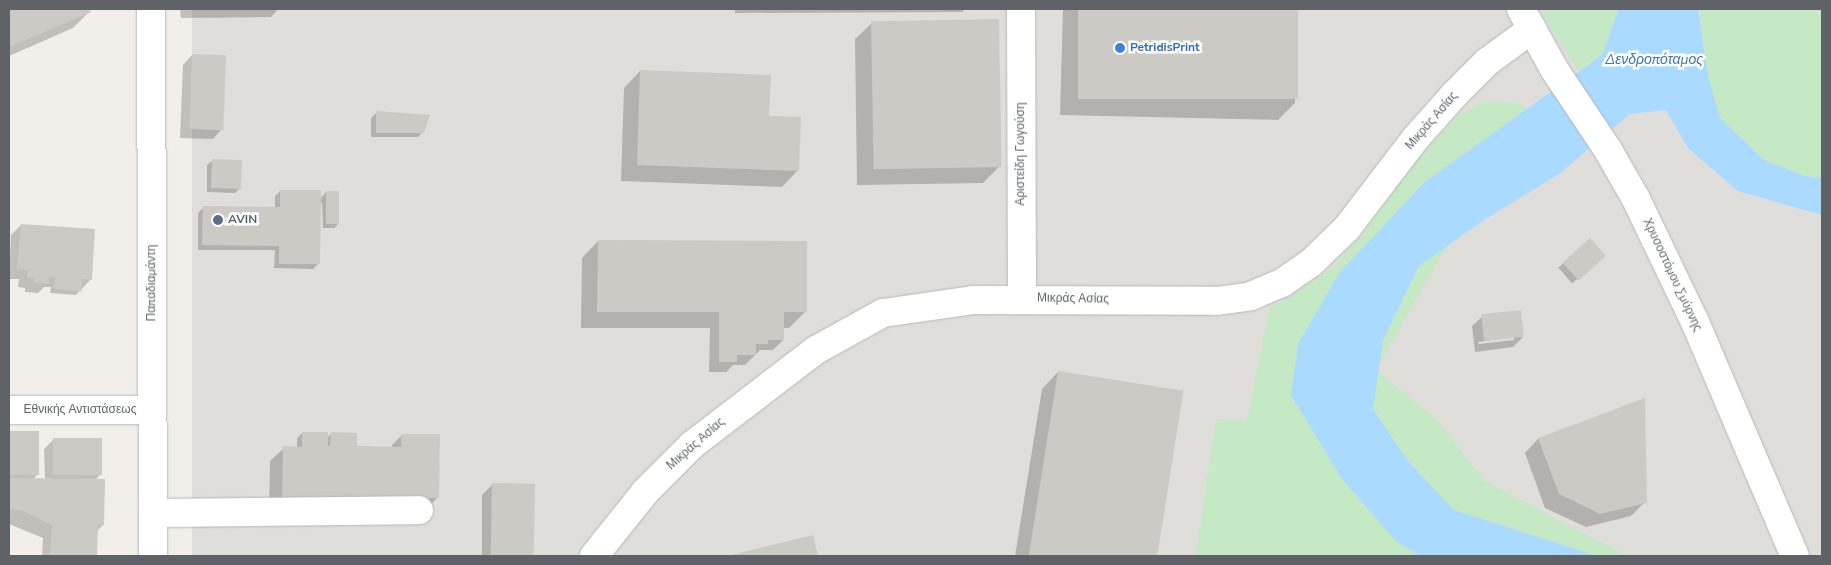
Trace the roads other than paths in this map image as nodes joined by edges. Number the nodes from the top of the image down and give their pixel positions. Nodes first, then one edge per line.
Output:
1 (151, 9) edge
2 (1021, 9) edge
3 (1527, 19) edge
4 (1022, 298) junction
5 (9, 410) edge
6 (152, 410) junction
7 (419, 510) dead end
8 (153, 513) junction
9 (153, 556) edge
10 (594, 556) edge
11 (1796, 556) edge

1 - 6 street, Παπαδιαμάντη
2 - 4 street, Αριστείδη Γωγούση
3 - 4 street, Μικράς Ασίας
3 - 11 street, Χρυσοστόμου Σμύρνης
4 - 10 street, Μικράς Ασίας
5 - 6 street, Εθνικής Αντιστάσεως
6 - 8 street, Παπαδιαμάντη
7 - 8 street
8 - 9 street, Παπαδιαμάντη

